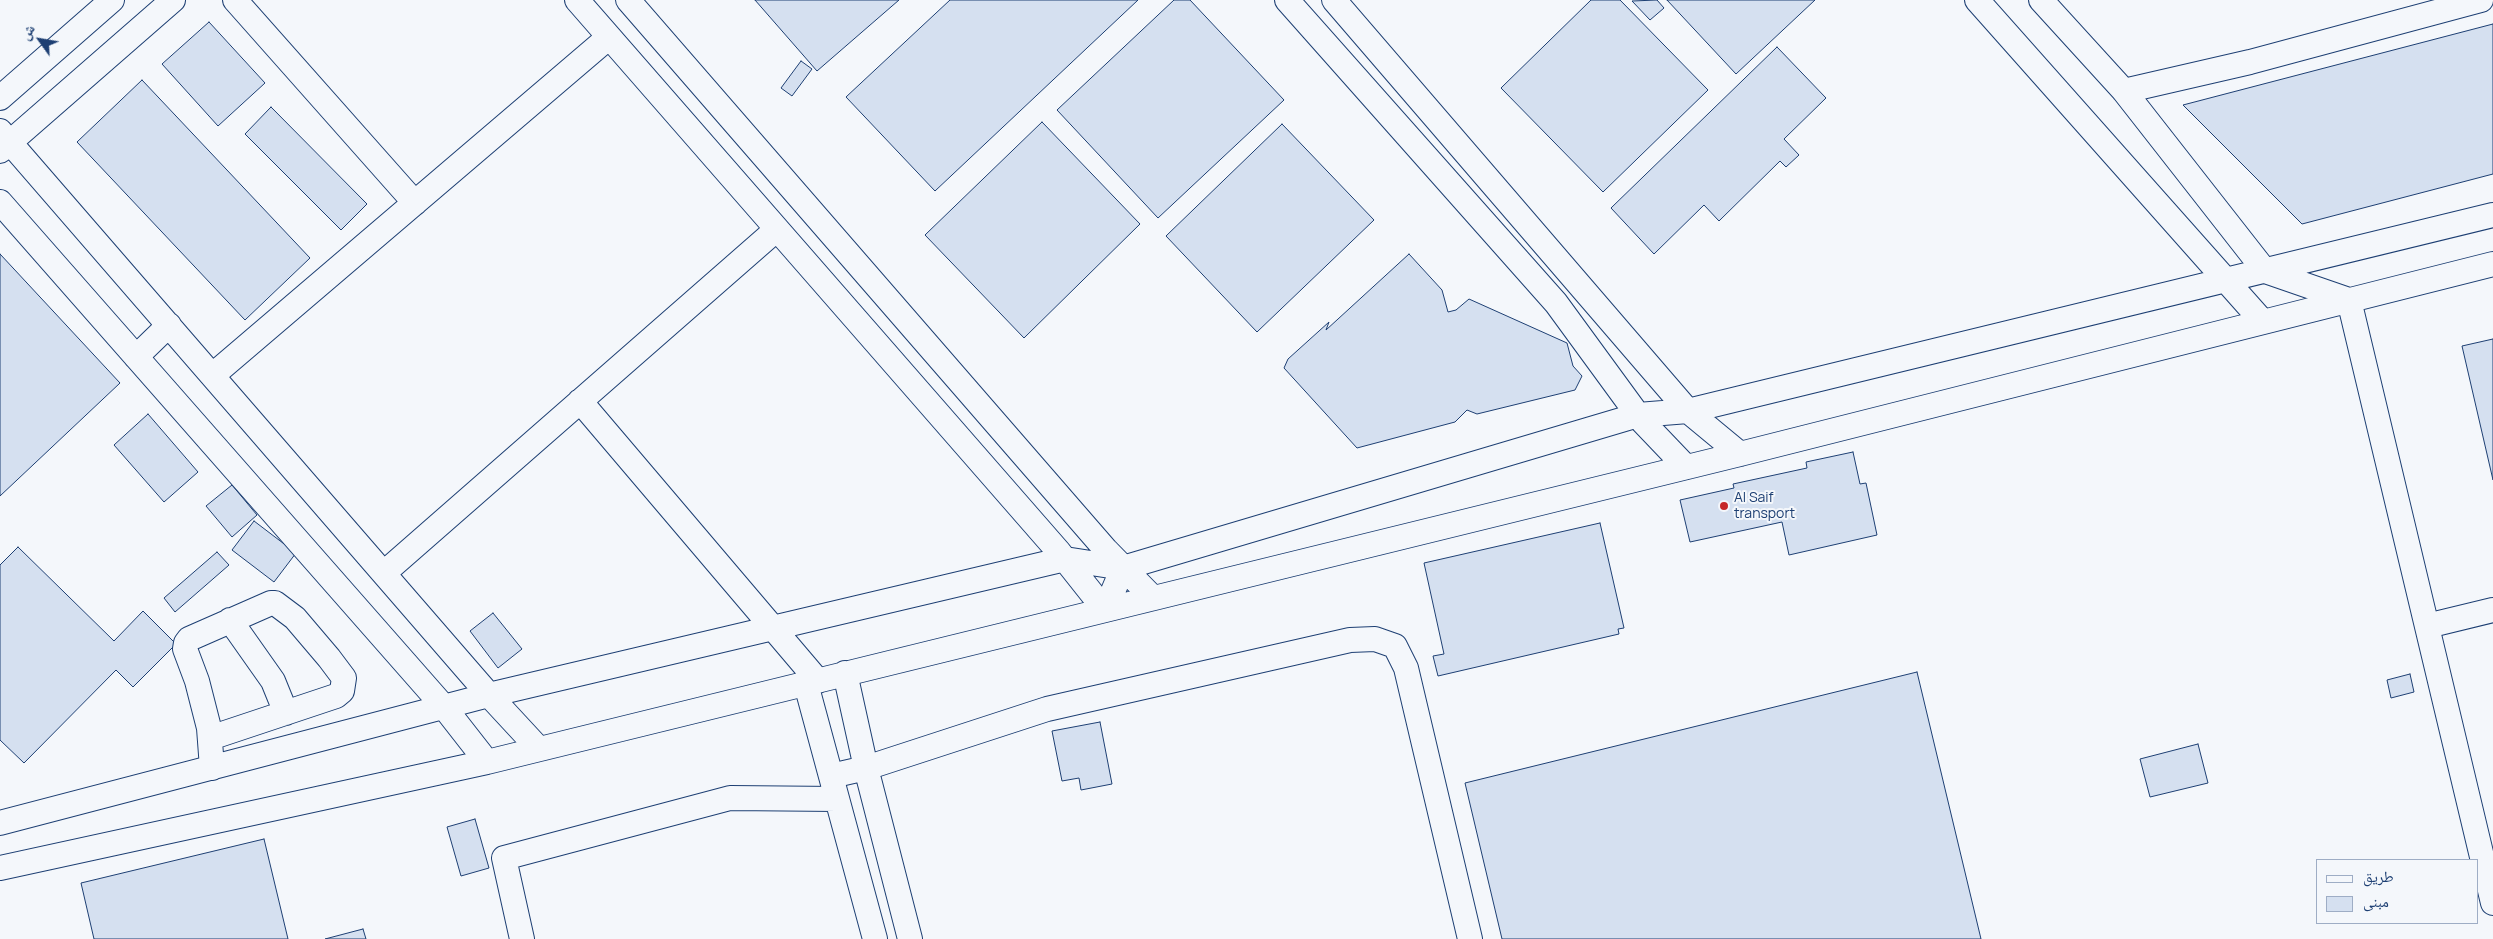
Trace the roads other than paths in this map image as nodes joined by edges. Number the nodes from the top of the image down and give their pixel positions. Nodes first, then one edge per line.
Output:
1 (112, 0) edge
2 (173, 0) edge
3 (234, 0) edge
4 (577, 0) edge
5 (628, 0) edge
6 (1287, 0) edge
7 (1334, 0) edge
8 (1977, 0) edge
9 (2043, 0) edge
10 (2481, 0) edge
11 (610, 37) junction
12 (2124, 91) junction
13 (0, 98) edge
14 (4, 141) edge
15 (0, 202) edge
16 (415, 203) junction
17 (2493, 215) edge
18 (777, 229) junction
19 (2493, 264) edge
20 (2265, 271) junction
21 (2225, 279) junction
22 (2349, 300) junction
23 (2263, 322) junction
24 (169, 325) junction
25 (136, 357) junction
26 (213, 375) junction
27 (580, 401) junction
28 (1688, 411) junction
29 (1638, 415) junction
30 (1740, 454) junction
31 (1686, 467) junction
32 (1065, 559) junction
33 (1123, 568) junction
34 (384, 573) junction
35 (1152, 598) junction
36 (1105, 610) junction
37 (2493, 610) edge
38 (230, 620) junction
39 (2427, 626) junction
40 (773, 628) junction
41 (844, 673) junction
42 (812, 682) junction
43 (489, 695) junction
44 (444, 707) junction
45 (286, 713) junction
46 (210, 738) junction
47 (539, 749) junction
48 (487, 762) junction
49 (212, 768) junction
50 (866, 768) junction
51 (834, 787) junction
52 (0, 823) edge
53 (0, 868) edge
54 (2493, 903) edge
55 (522, 939) edge
56 (875, 939) edge
57 (910, 939) edge
58 (1470, 939) edge

1 - 13 street
2 - 14 street
3 - 16 street
4 - 11 street
5 - 33 street
6 - 29 street
7 - 28 street
8 - 21 street
9 - 12 street
10 - 12 street
11 - 16 street
11 - 18 street
12 - 20 street
14 - 24 street
15 - 25 street
16 - 26 street
17 - 20 street
18 - 27 street
18 - 32 street
19 - 22 street
20 - 21 street
20 - 22 street
21 - 23 street
21 - 28 street
22 - 23 street
22 - 39 street
23 - 30 street
24 - 25 street
24 - 26 street
25 - 44 street
26 - 34 street
27 - 34 street
27 - 40 street
28 - 29 street
28 - 30 street
29 - 31 street
29 - 33 street
30 - 31 street
31 - 35 street
32 - 33 street
32 - 36 street
32 - 40 street
33 - 35 street
33 - 36 street
34 - 43 street
35 - 36 street
36 - 41 street
37 - 39 street
38 - 45 street
38 - 45 street
38 - 46 street
39 - 54 street
40 - 42 street
40 - 43 street
41 - 42 street
41 - 50 street
42 - 47 street
42 - 51 street
43 - 44 street
43 - 47 street
44 - 48 street
44 - 49 street
45 - 46 street
46 - 49 street
47 - 48 street
48 - 53 street
49 - 52 street
50 - 51 street
50 - 57 street
50 - 58 street
51 - 55 street
51 - 56 street

